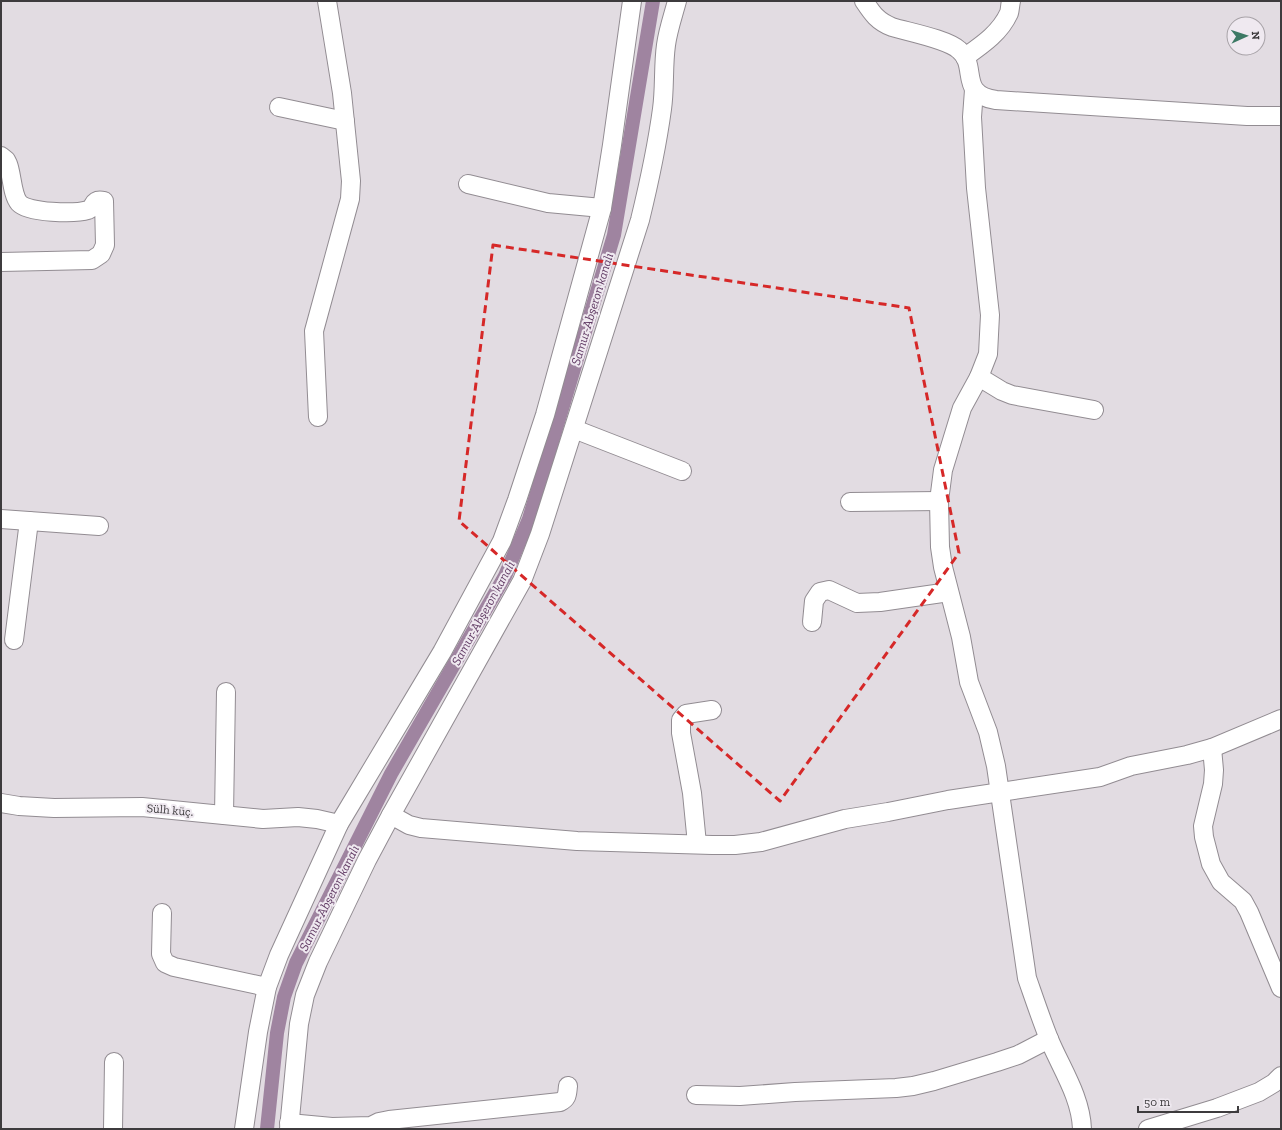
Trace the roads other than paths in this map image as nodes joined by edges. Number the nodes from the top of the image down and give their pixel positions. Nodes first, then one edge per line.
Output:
1 (328, 1) edge
2 (632, 1) edge
3 (677, 1) edge
4 (864, 1) edge
5 (1011, 1) edge
6 (965, 57) junction
7 (974, 90) junction
8 (279, 108) dead end
9 (1281, 116) edge
10 (345, 121) junction
11 (1, 156) edge
12 (468, 184) dead end
13 (602, 208) junction
14 (1, 262) edge
15 (980, 377) junction
16 (1094, 410) dead end
17 (318, 417) dead end
18 (574, 429) junction
19 (682, 471) dead end
20 (938, 501) junction
21 (850, 502) dead end
22 (1, 519) edge
23 (29, 521) junction
24 (99, 526) dead end
25 (949, 592) junction
26 (812, 622) dead end
27 (14, 640) dead end
28 (226, 692) dead end
29 (712, 710) dead end
30 (1281, 719) edge
31 (1212, 748) junction
32 (1001, 792) junction
33 (1, 803) edge
34 (224, 815) junction
35 (391, 815) junction
36 (339, 824) junction
37 (698, 844) junction
38 (162, 913) dead end
39 (267, 987) junction
40 (1281, 988) edge
41 (1049, 1040) junction
42 (114, 1062) dead end
43 (1281, 1076) edge
44 (568, 1086) dead end
45 (1281, 1091) edge
46 (1259, 1092) junction
47 (696, 1095) dead end
48 (289, 1126) edge
49 (371, 1128) edge
50 (113, 1129) edge
51 (244, 1129) edge
52 (1082, 1129) edge
53 (1148, 1129) edge

1 - 10 street
2 - 13 street
3 - 18 street
4 - 6 street
5 - 6 street
6 - 7 street
7 - 9 street
7 - 15 street
8 - 10 street
10 - 17 street
11 - 14 street
12 - 13 street
13 - 36 street
15 - 16 street
15 - 20 street
18 - 19 street
18 - 35 street
20 - 21 street
20 - 25 street
22 - 23 street
23 - 24 street
23 - 27 street
25 - 26 street
25 - 32 street
28 - 34 street
29 - 37 street
30 - 31 street
31 - 32 street
31 - 40 street
32 - 37 street
32 - 41 street
33 - 34 street, Sülh küç.
34 - 36 street, Sülh küç.
35 - 37 street
35 - 48 street
36 - 39 street
38 - 39 street
39 - 51 street
41 - 47 street
41 - 52 street
42 - 50 street
43 - 46 street
44 - 49 street
45 - 46 street
46 - 53 street
48 - 49 street

